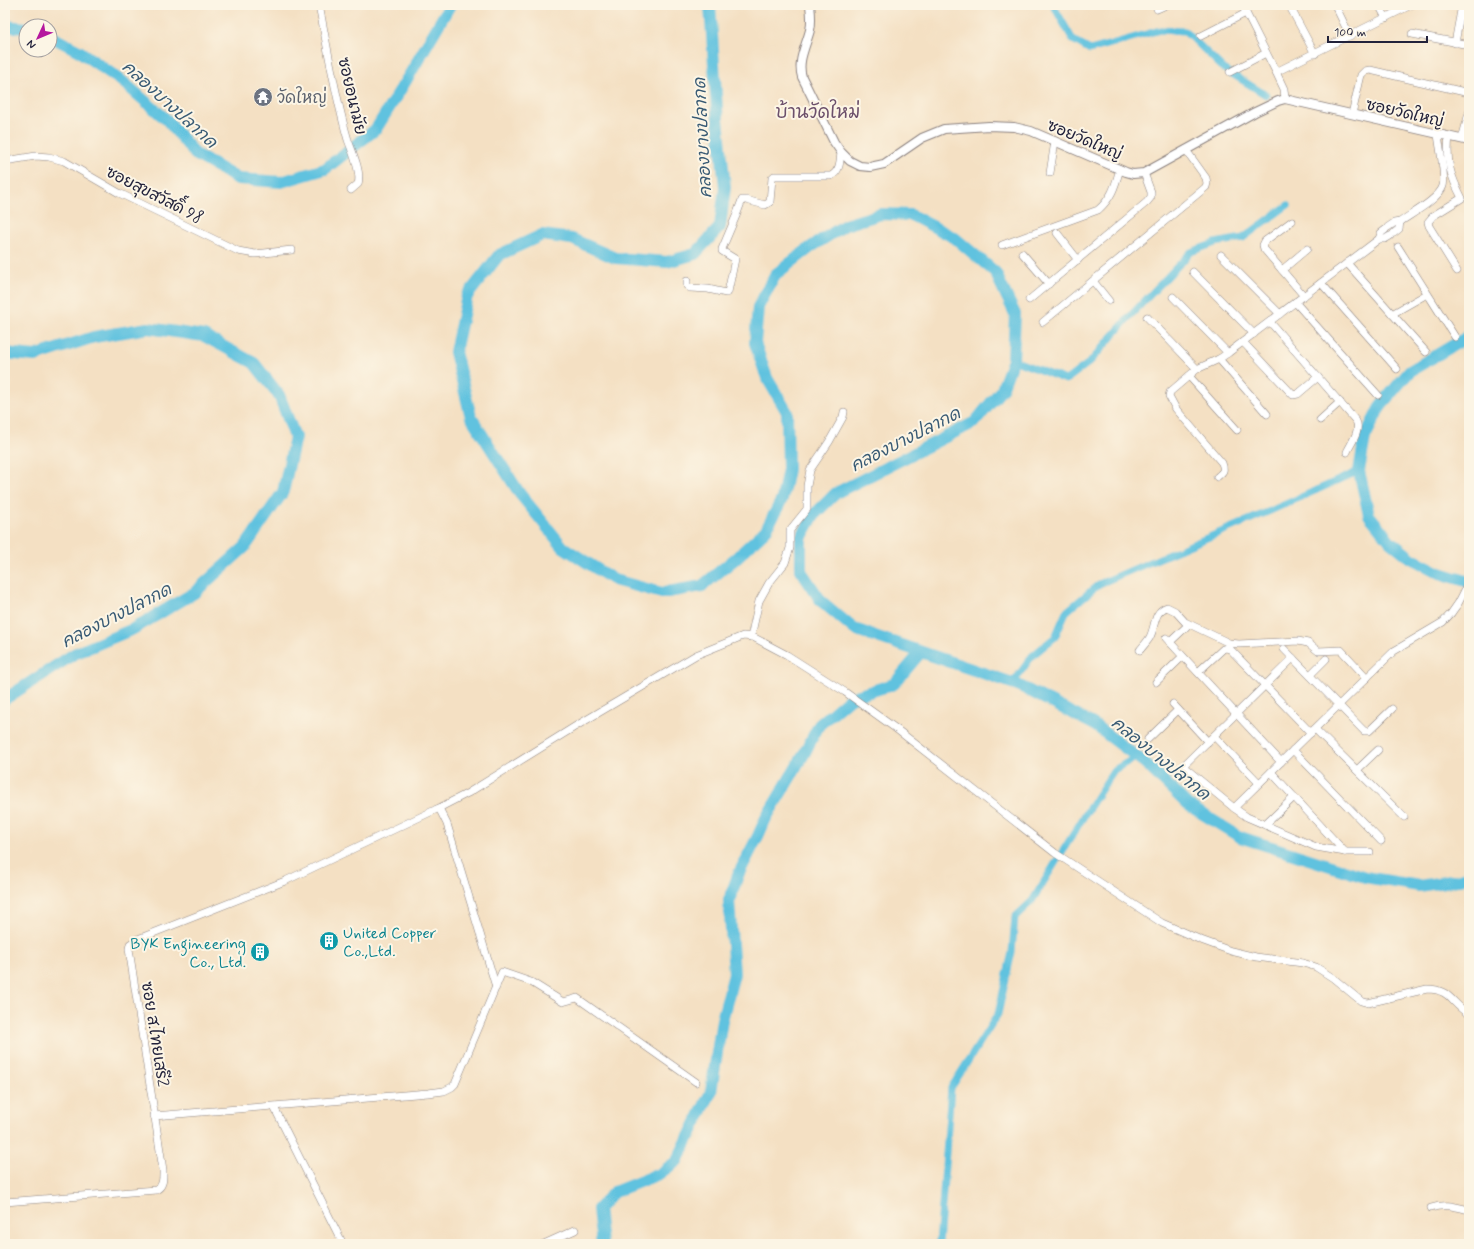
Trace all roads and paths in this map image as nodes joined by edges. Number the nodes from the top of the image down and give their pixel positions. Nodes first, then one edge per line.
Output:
1 (327, 5) edge
2 (810, 5) edge
3 (1166, 5) edge
4 (1242, 5) edge
5 (1289, 5) edge
6 (1335, 5) edge
7 (1379, 5) edge
8 (1411, 5) edge
9 (1462, 5) edge
10 (320, 7) edge
11 (1157, 9) dead end
12 (1246, 13) junction
13 (1386, 18) junction
14 (1412, 34) dead end
15 (1201, 36) dead end
16 (1350, 36) junction
17 (1455, 43) junction
18 (1469, 45) edge
19 (1266, 53) junction
20 (1315, 54) junction
21 (1230, 72) dead end
22 (1276, 72) junction
23 (1469, 93) edge
24 (1285, 99) junction
25 (1352, 114) junction
26 (1469, 116) edge
27 (1438, 134) junction
28 (1449, 136) junction
29 (1466, 140) edge
30 (1055, 141) junction
31 (1186, 150) junction
32 (842, 152) junction
33 (5, 161) edge
34 (1120, 169) junction
35 (1050, 173) dead end
36 (1144, 173) junction
37 (351, 190) dead end
38 (1465, 197) edge
39 (1292, 221) dead end
40 (1400, 222) junction
41 (1057, 233) dead end
42 (1379, 239) junction
43 (1002, 245) dead end
44 (1398, 247) dead end
45 (1307, 249) dead end
46 (292, 250) dead end
47 (1022, 253) dead end
48 (1221, 255) dead end
49 (1078, 260) junction
50 (1347, 263) junction
51 (1282, 270) junction
52 (1457, 271) dead end
53 (1193, 272) dead end
54 (1093, 280) junction
55 (687, 281) dead end
56 (1321, 282) junction
57 (1049, 284) junction
58 (1427, 294) junction
59 (1304, 296) junction
60 (1173, 297) dead end
61 (1029, 300) dead end
62 (1109, 301) dead end
63 (1295, 302) junction
64 (1280, 314) junction
65 (1392, 314) junction
66 (1147, 317) dead end
67 (1043, 322) dead end
68 (1270, 322) junction
69 (1254, 334) junction
70 (1455, 337) dead end
71 (1243, 342) junction
72 (1426, 352) dead end
73 (1228, 353) junction
74 (1219, 360) junction
75 (1197, 369) junction
76 (1397, 369) dead end
77 (1189, 376) junction
78 (1318, 377) junction
79 (1378, 395) dead end
80 (1340, 402) junction
81 (844, 412) dead end
82 (1267, 414) dead end
83 (1320, 420) dead end
84 (1237, 430) dead end
85 (1347, 452) dead end
86 (1217, 477) dead end
87 (1469, 579) edge
88 (1186, 627) dead end
89 (751, 637) junction
90 (1284, 648) dead end
91 (1140, 650) dead end
92 (1182, 657) junction
93 (1293, 658) junction
94 (1326, 659) dead end
95 (1198, 672) junction
96 (1310, 675) junction
97 (1367, 678) junction
98 (1156, 682) dead end
99 (1266, 686) junction
100 (1339, 706) junction
101 (1392, 709) dead end
102 (1237, 713) junction
103 (1313, 731) junction
104 (1214, 736) junction
105 (1148, 739) dead end
106 (1208, 742) junction
107 (1293, 750) junction
108 (1378, 750) dead end
109 (1281, 762) junction
110 (1357, 770) junction
111 (1270, 772) junction
112 (1259, 783) junction
113 (1294, 797) junction
114 (1234, 808) junction
115 (438, 810) junction
116 (1404, 818) dead end
117 (1265, 825) junction
118 (1381, 841) dead end
119 (1345, 852) junction
120 (1370, 852) dead end
121 (496, 987) junction
122 (1469, 1014) edge
123 (696, 1082) dead end
124 (274, 1107) junction
125 (154, 1116) junction
126 (5, 1202) edge
127 (1430, 1208) dead end
128 (1469, 1210) edge
129 (575, 1230) dead end
130 (343, 1244) edge
131 (544, 1244) edge

1 - 10 street
2 - 32 street, ซอยวัดใหญ่
3 - 11 street
4 - 12 street
5 - 20 street
6 - 16 street
7 - 13 street
8 - 13 street
9 - 17 street
10 - 37 street, ซอยอนามัย
12 - 15 street
12 - 19 street
13 - 16 street
14 - 17 street
16 - 20 street
17 - 18 street
19 - 21 street
19 - 22 street
20 - 22 street
22 - 24 street
23 - 25 street
24 - 25 street, ซอยวัดใหญ่
24 - 31 street
25 - 27 street, ซอยวัดใหญ่
26 - 29 street
27 - 28 street, ซอยวัดใหญ่
27 - 40 street
28 - 29 street, ซอยวัดใหญ่
28 - 38 street
30 - 32 street, ซอยวัดใหญ่
30 - 34 street, ซอยวัดใหญ่
30 - 35 street
31 - 36 street
31 - 54 street
32 - 55 street
33 - 46 street, ซอยสุขสวัสดิ์ 98
34 - 36 street, ซอยวัดใหญ่
34 - 43 street
36 - 49 street
38 - 52 street
39 - 51 street
40 - 42 street
40 - 42 street
41 - 49 street
42 - 50 street
44 - 58 street
45 - 51 street
47 - 57 street
48 - 64 street
49 - 57 street
50 - 56 street
50 - 65 street
51 - 59 street
53 - 69 street
54 - 62 street
54 - 67 street
56 - 59 street
56 - 76 street
57 - 61 street
58 - 65 street
58 - 70 street
59 - 63 street
60 - 73 street
63 - 64 street
63 - 79 street
64 - 68 street
65 - 72 street
66 - 75 street
68 - 69 street
68 - 78 street
69 - 71 street
71 - 73 street
71 - 78 street
73 - 74 street
74 - 75 street
74 - 82 street
75 - 77 street
77 - 84 street
77 - 86 street
78 - 80 street
80 - 83 street
80 - 85 street
81 - 89 street
87 - 97 street
88 - 92 street
89 - 115 street
89 - 122 street
90 - 93 street
91 - 97 street
92 - 95 street
92 - 98 street
93 - 96 street
93 - 99 street
94 - 96 street
95 - 99 street
95 - 102 street
96 - 100 street
97 - 100 street
99 - 102 street
99 - 103 street
100 - 101 street
100 - 103 street
102 - 104 street
102 - 109 street
103 - 107 street
103 - 110 street
104 - 106 street
104 - 112 street
105 - 106 street
106 - 114 street
107 - 109 street
107 - 118 street
108 - 110 street
109 - 111 street
110 - 116 street
111 - 112 street
111 - 113 street
112 - 114 street
113 - 117 street
113 - 119 street
114 - 117 street
115 - 121 street
115 - 125 street, ซอย ส.ไทยเสรี2
117 - 119 street
119 - 120 street
121 - 123 street
121 - 124 street
124 - 125 street
124 - 130 street
125 - 126 street, ซอย ส.ไทยเสรี2
127 - 128 street
129 - 131 street

